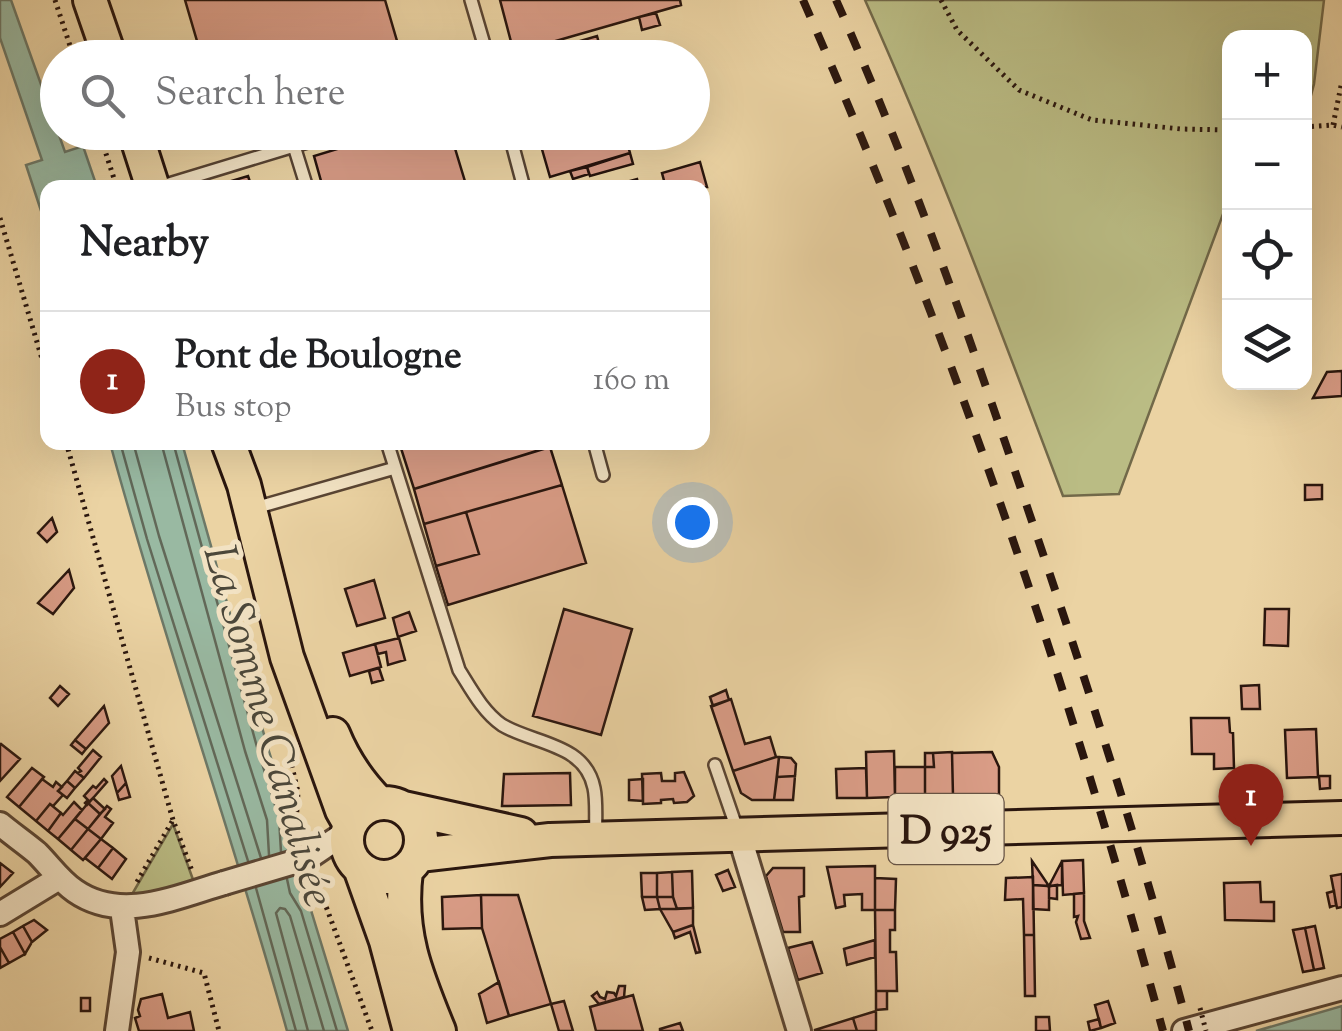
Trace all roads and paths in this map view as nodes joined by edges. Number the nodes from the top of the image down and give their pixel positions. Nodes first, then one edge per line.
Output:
1 (55, 0) edge
2 (90, 0) edge
3 (471, 0) edge
4 (941, 0) edge
5 (68, 40) edge
6 (104, 40) edge
7 (483, 40) edge
8 (1342, 82) edge
9 (1334, 126) junction
10 (1312, 127) edge
11 (1342, 128) edge
12 (1222, 130) edge
13 (105, 150) edge
14 (141, 150) edge
15 (281, 150) edge
16 (295, 150) edge
17 (514, 150) edge
18 (114, 180) edge
19 (151, 180) edge
20 (181, 180) edge
21 (305, 180) edge
22 (522, 180) edge
23 (0, 218) edge
24 (40, 352) edge
25 (68, 450) edge
26 (232, 450) edge
27 (249, 450) edge
28 (390, 450) edge
29 (596, 450) edge
30 (396, 468) junction
31 (603, 475) dead end
32 (260, 506) junction
33 (289, 756) dead end
34 (715, 764) dead end
35 (392, 805) junction
36 (1342, 818) edge
37 (173, 820) junction
38 (0, 824) edge
39 (739, 834) junction
40 (596, 839) junction
41 (550, 840) junction
42 (353, 846) junction
43 (304, 855) junction
44 (412, 863) junction
45 (59, 878) junction
46 (309, 883) dead end
47 (198, 890) junction
48 (122, 909) junction
49 (0, 914) edge
50 (128, 952) junction
51 (1342, 988) edge
52 (1200, 1008) dead end
53 (117, 1031) edge
54 (219, 1031) edge
55 (372, 1031) edge
56 (410, 1031) edge
57 (439, 1031) edge
58 (799, 1031) edge
59 (1184, 1031) edge
60 (1206, 1031) edge

1 - 5 path
2 - 6 main road
3 - 7 lane
4 - 12 path
8 - 9 path
9 - 10 path
9 - 11 path
13 - 18 path
14 - 19 main road
15 - 20 lane
16 - 21 lane
17 - 22 lane
23 - 24 path
25 - 37 path
26 - 32 main road
27 - 32 main road
28 - 30 lane
29 - 31 lane
30 - 32 lane
30 - 40 lane
32 - 35 main road
32 - 42 main road
33 - 43 path
34 - 39 lane
35 - 41 main road, D 925
35 - 42 main road
35 - 44 main road
36 - 39 main road, D 925
37 - 47 path
37 - 48 path
38 - 45 street
39 - 40 main road, D 925
39 - 58 street
40 - 41 main road, D 925
41 - 44 main road, D 925
42 - 43 street
42 - 44 main road
42 - 56 main road
43 - 47 street, bridge
44 - 57 main road
45 - 48 street
45 - 49 street
46 - 55 path
47 - 48 street
48 - 50 street
50 - 53 street
50 - 54 path
51 - 59 street
52 - 60 path, bridge

